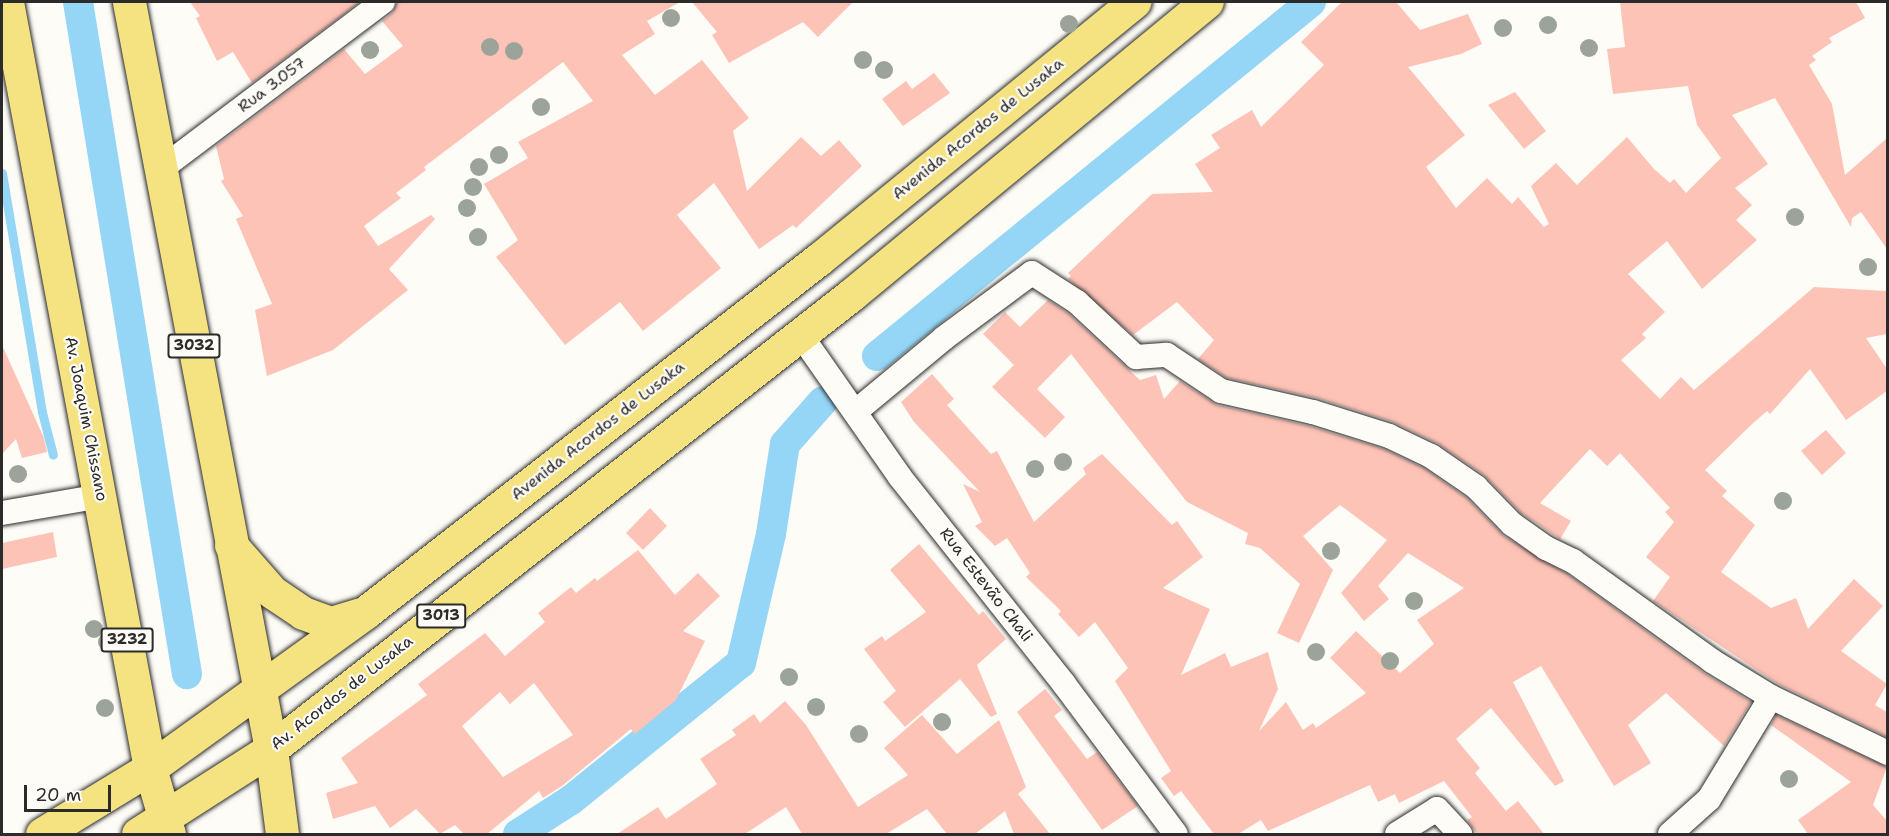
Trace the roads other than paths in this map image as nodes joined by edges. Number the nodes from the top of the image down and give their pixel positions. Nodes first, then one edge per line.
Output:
1 (7, 2) edge
2 (383, 2) edge
3 (1134, 2) edge
4 (1207, 2) edge
5 (134, 4) edge
6 (161, 169) junction
7 (800, 334) junction
8 (855, 412) junction
9 (101, 496) junction
10 (2, 513) edge
11 (231, 545) junction
12 (366, 612) junction
13 (257, 690) junction
14 (1771, 697) junction
15 (271, 749) junction
16 (1887, 753) edge
17 (150, 768) junction
18 (168, 826) edge
19 (42, 834) edge
20 (138, 834) edge
21 (282, 834) edge
22 (1176, 834) edge
23 (1397, 834) edge
24 (1460, 834) edge
25 (1670, 834) edge

1 - 9 main road, Av. Joaquim Chissano / 3232
2 - 6 street, Rua 3.057
3 - 12 main road, Avenida Acordos de Lusaka
4 - 7 main road
5 - 6 main road, 3032
6 - 11 main road, 3032
7 - 8 street, Rua Estevão Chali
7 - 15 main road, Av. Acordos de Lusaka / 3013
8 - 14 street
8 - 22 street, Rua Estevão Chali
9 - 10 street
9 - 17 main road, Av. Joaquim Chissano / 3232
11 - 12 main road
11 - 13 main road, 3032
12 - 13 main road, Avenida Acordos de Lusaka
13 - 15 main road, 3032
13 - 17 main road, Avenida Acordos de Lusaka
14 - 16 street
14 - 25 street
15 - 18 main road, Av. Acordos de Lusaka / 3013
15 - 21 main road, 3032
17 - 18 main road, Av. Joaquim Chissano / 3232
17 - 19 main road, Avenida Acordos de Lusaka
18 - 20 main road, Av. Acordos de Lusaka / 3013
23 - 24 street

